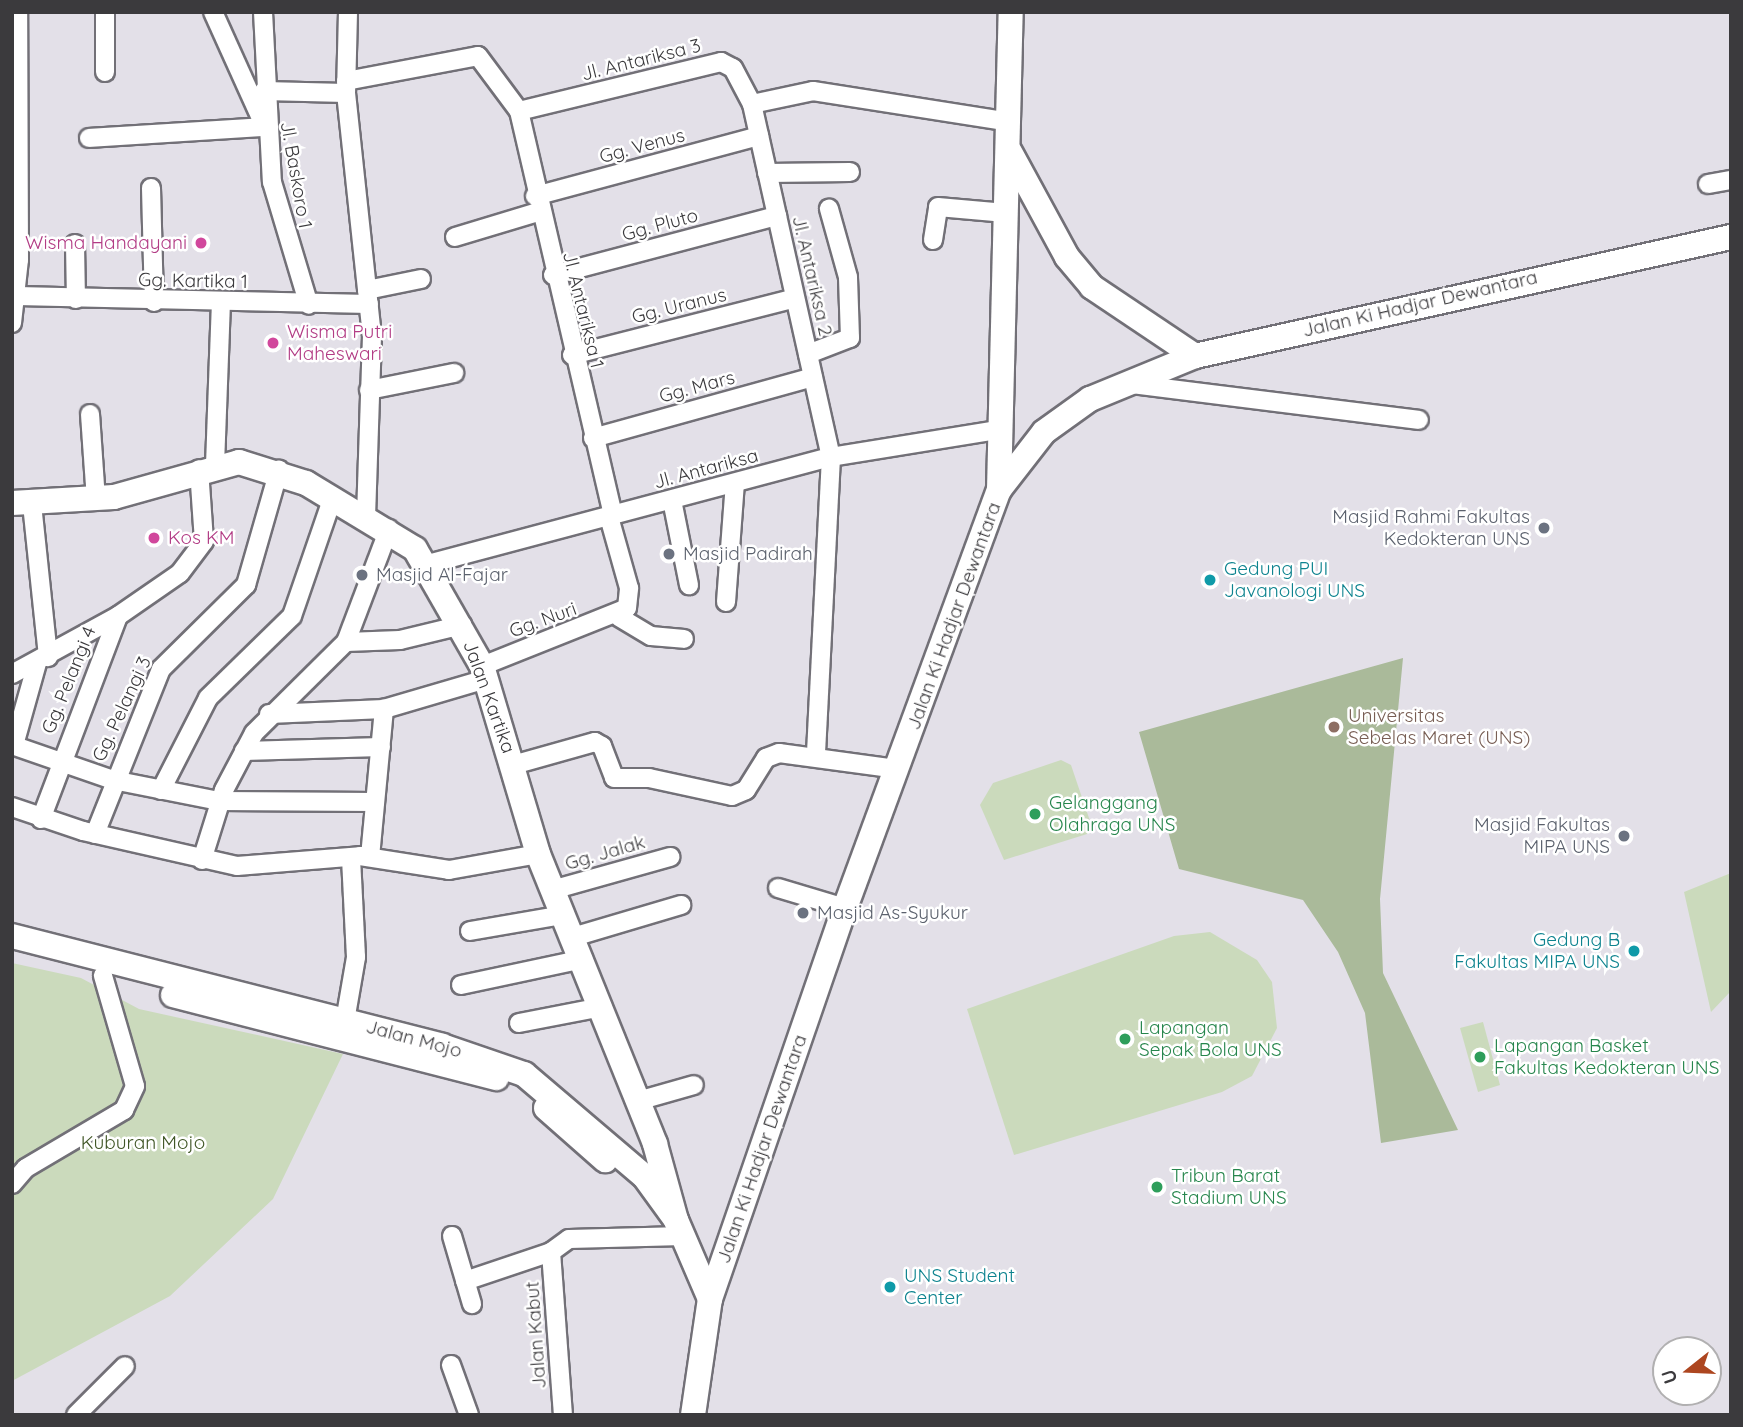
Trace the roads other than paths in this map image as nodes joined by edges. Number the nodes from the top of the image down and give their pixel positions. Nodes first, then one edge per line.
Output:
1 (18, 12) edge
2 (105, 12) edge
3 (213, 12) edge
4 (263, 12) edge
5 (348, 12) edge
6 (1012, 12) edge
7 (105, 72) dead end
8 (346, 87) junction
9 (264, 91) junction
10 (752, 103) junction
11 (519, 111) junction
12 (1010, 122) junction
13 (265, 127) junction
14 (759, 136) junction
15 (89, 138) dead end
16 (1009, 150) junction
17 (850, 172) dead end
18 (767, 173) junction
19 (1731, 180) edge
20 (1708, 184) dead end
21 (151, 188) dead end
22 (536, 204) junction
23 (829, 208) dead end
24 (1006, 214) junction
25 (777, 216) junction
26 (455, 237) dead end
27 (1731, 237) edge
28 (933, 240) dead end
29 (75, 244) dead end
30 (553, 275) junction
31 (421, 279) dead end
32 (17, 296) junction
33 (368, 297) junction
34 (795, 298) junction
35 (76, 299) junction
36 (153, 302) junction
37 (221, 303) junction
38 (309, 305) junction
39 (12, 323) edge
40 (808, 354) junction
41 (572, 355) junction
42 (1195, 356) junction
43 (454, 373) dead end
44 (813, 377) junction
45 (1121, 383) junction
46 (369, 390) junction
47 (90, 414) dead end
48 (1419, 420) dead end
49 (997, 430) junction
50 (593, 438) junction
51 (831, 457) junction
52 (207, 467) junction
53 (279, 470) junction
54 (735, 483) junction
55 (999, 490) junction
56 (333, 497) junction
57 (96, 500) junction
58 (672, 500) junction
59 (22, 503) edge
60 (366, 514) junction
61 (611, 517) junction
62 (389, 529) junction
63 (428, 564) junction
64 (689, 585) dead end
65 (726, 602) dead end
66 (118, 616) junction
67 (619, 617) junction
68 (462, 625) junction
69 (684, 639) dead end
70 (346, 642) junction
71 (43, 660) junction
72 (484, 673) junction
73 (12, 674) edge
74 (384, 709) junction
75 (269, 714) junction
76 (13, 745) edge
77 (380, 747) junction
78 (244, 751) junction
79 (816, 755) junction
80 (58, 761) junction
81 (513, 765) junction
82 (898, 769) junction
83 (113, 780) junction
84 (161, 790) junction
85 (219, 801) junction
86 (375, 802) junction
87 (12, 807) edge
88 (41, 819) junction
89 (95, 834) junction
90 (538, 854) junction
91 (351, 857) junction
92 (370, 857) junction
93 (670, 857) dead end
94 (202, 860) junction
95 (778, 888) dead end
96 (552, 890) junction
97 (681, 905) dead end
98 (845, 908) junction
99 (470, 931) dead end
100 (12, 936) edge
101 (573, 937) junction
102 (12, 952) edge
103 (103, 976) junction
104 (461, 985) dead end
105 (216, 998) junction
106 (602, 1007) junction
107 (345, 1021) junction
108 (519, 1023) dead end
109 (694, 1085) dead end
110 (638, 1101) junction
111 (12, 1184) edge
112 (658, 1200) junction
113 (679, 1228) junction
114 (452, 1236) dead end
115 (551, 1252) junction
116 (465, 1281) junction
117 (710, 1299) junction
118 (472, 1304) dead end
119 (451, 1365) dead end
120 (125, 1366) dead end
121 (76, 1415) edge
122 (469, 1415) edge
123 (562, 1415) edge
124 (693, 1415) edge

1 - 32 street
2 - 7 street
3 - 13 street
4 - 9 street, Jl. Baskoro 1
5 - 8 street
6 - 12 street
8 - 9 street
8 - 11 street
8 - 33 street
9 - 13 street, Jl. Baskoro 1
10 - 11 street, Jl. Antariksa 3
10 - 12 street
10 - 14 street, Jl. Antariksa 2
11 - 22 street, Jl. Antariksa 1
12 - 16 street
13 - 15 street
13 - 38 street, Jl. Baskoro 1
14 - 18 street, Jl. Antariksa 2
14 - 22 street, Gg. Venus
16 - 24 street
16 - 42 street
17 - 18 street
18 - 25 street, Jl. Antariksa 2
19 - 20 street
21 - 36 street
22 - 26 street, Gg. Venus
22 - 30 street, Jl. Antariksa 1
23 - 40 street
24 - 28 street
24 - 49 street
25 - 30 street, Gg. Pluto
25 - 34 street, Jl. Antariksa 2
27 - 42 street, Jalan Ki Hadjar Dewantara
29 - 35 street
30 - 41 street, Jl. Antariksa 1
31 - 33 street, Gg. Kartika 1
32 - 35 street, Gg. Kartika 1
32 - 39 street
33 - 38 street, Gg. Kartika 1
33 - 46 street
34 - 40 street, Jl. Antariksa 2
34 - 41 street, Gg. Uranus
35 - 36 street, Gg. Kartika 1
36 - 37 street, Gg. Kartika 1
37 - 38 street, Gg. Kartika 1
37 - 52 street, Gg. Pelangi 4
40 - 44 street, Jl. Antariksa 2
41 - 50 street, Jl. Antariksa 1
42 - 45 street, Jalan Ki Hadjar Dewantara
43 - 46 street
44 - 50 street, Gg. Mars
44 - 51 street, Jl. Antariksa 2
45 - 48 street
45 - 55 street, Jalan Ki Hadjar Dewantara
46 - 60 street
47 - 57 street
49 - 51 street, Jl. Antariksa
49 - 55 street
50 - 61 street, Jl. Antariksa 1
51 - 54 street, Jl. Antariksa
51 - 79 street, Jl. Antariksa 2
52 - 53 street, Jalan Kartika
52 - 57 street, Jalan Kartika
52 - 66 street, Gg. Pelangi 4
53 - 56 street, Jalan Kartika
53 - 83 street, Gg. Pelangi 3
54 - 58 street, Jl. Antariksa
54 - 65 street
55 - 82 street, Jalan Ki Hadjar Dewantara
56 - 60 street, Jalan Kartika
56 - 84 street
57 - 59 street, Jalan Kartika
58 - 61 street, Jl. Antariksa
58 - 64 street
59 - 71 street
60 - 62 street, Jalan Kartika
61 - 63 street, Jl. Antariksa
61 - 67 street, Jl. Antariksa 1
62 - 63 street, Jalan Kartika
62 - 70 street
63 - 68 street, Jalan Kartika
66 - 71 street
66 - 80 street, Gg. Pelangi 4
67 - 69 street
67 - 72 street, Gg. Nuri
68 - 70 street
68 - 72 street, Jalan Kartika
70 - 75 street
71 - 73 street
71 - 76 street
72 - 74 street, Gg. Nuri
72 - 81 street, Jalan Kartika
74 - 75 street, Gg. Nuri
74 - 77 street
75 - 78 street
76 - 80 street
77 - 78 street
77 - 86 street
78 - 85 street
79 - 81 street
79 - 82 street
80 - 83 street
80 - 88 street, Gg. Pelangi 4
81 - 90 street, Jalan Kartika
82 - 98 street, Jalan Ki Hadjar Dewantara
83 - 84 street
83 - 89 street, Gg. Pelangi 3
84 - 85 street
85 - 86 street
85 - 94 street
86 - 92 street
87 - 88 street
88 - 89 street
89 - 94 street
90 - 92 street
90 - 96 street, Jalan Kartika
91 - 92 street
91 - 94 street
91 - 107 street
93 - 96 street, Gg. Jalak
95 - 98 street
96 - 101 street, Jalan Kartika
97 - 101 street
98 - 117 street, Jalan Ki Hadjar Dewantara
99 - 101 street
100 - 105 street, Jalan Mojo
101 - 104 street
101 - 106 street, Jalan Kartika
102 - 103 street
103 - 105 street
103 - 111 street
105 - 107 street, Jalan Mojo
105 - 112 street
106 - 108 street
106 - 110 street, Jalan Kartika
107 - 112 street, Jalan Mojo
109 - 110 street
110 - 113 street, Jalan Kartika
112 - 113 street, Jalan Mojo
113 - 115 street
113 - 117 street, Jalan Mojo
114 - 116 street
115 - 116 street
115 - 123 street, Jalan Kabut
116 - 118 street
117 - 124 street, Jalan Ki Hadjar Dewantara
119 - 122 street
120 - 121 street

